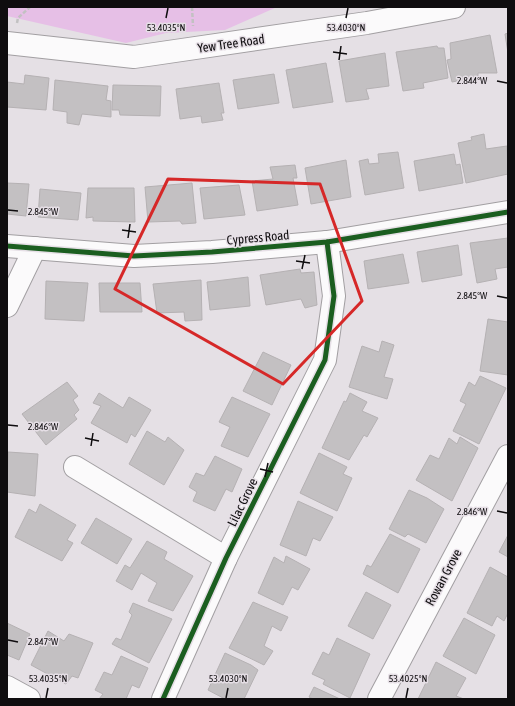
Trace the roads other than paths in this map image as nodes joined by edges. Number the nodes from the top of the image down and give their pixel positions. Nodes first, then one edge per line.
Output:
1 (454, 7) edge
2 (367, 15) edge
3 (7, 43) edge
4 (508, 212) edge
5 (327, 242) junction
6 (7, 246) edge
7 (35, 248) junction
8 (7, 306) edge
9 (508, 456) edge
10 (75, 467) dead end
11 (226, 558) junction
12 (7, 687) edge
13 (29, 699) edge
14 (162, 699) edge
15 (378, 699) edge

1 - 2 street, Yew Tree Road
2 - 3 street, Yew Tree Road
4 - 5 street, Cypress Road
5 - 7 street, Cypress Road
5 - 11 street, Lilac Grove
6 - 7 street, Cypress Road
7 - 8 street
9 - 15 street, Rowan Grove
10 - 11 street
11 - 14 street, Lilac Grove
12 - 13 street

